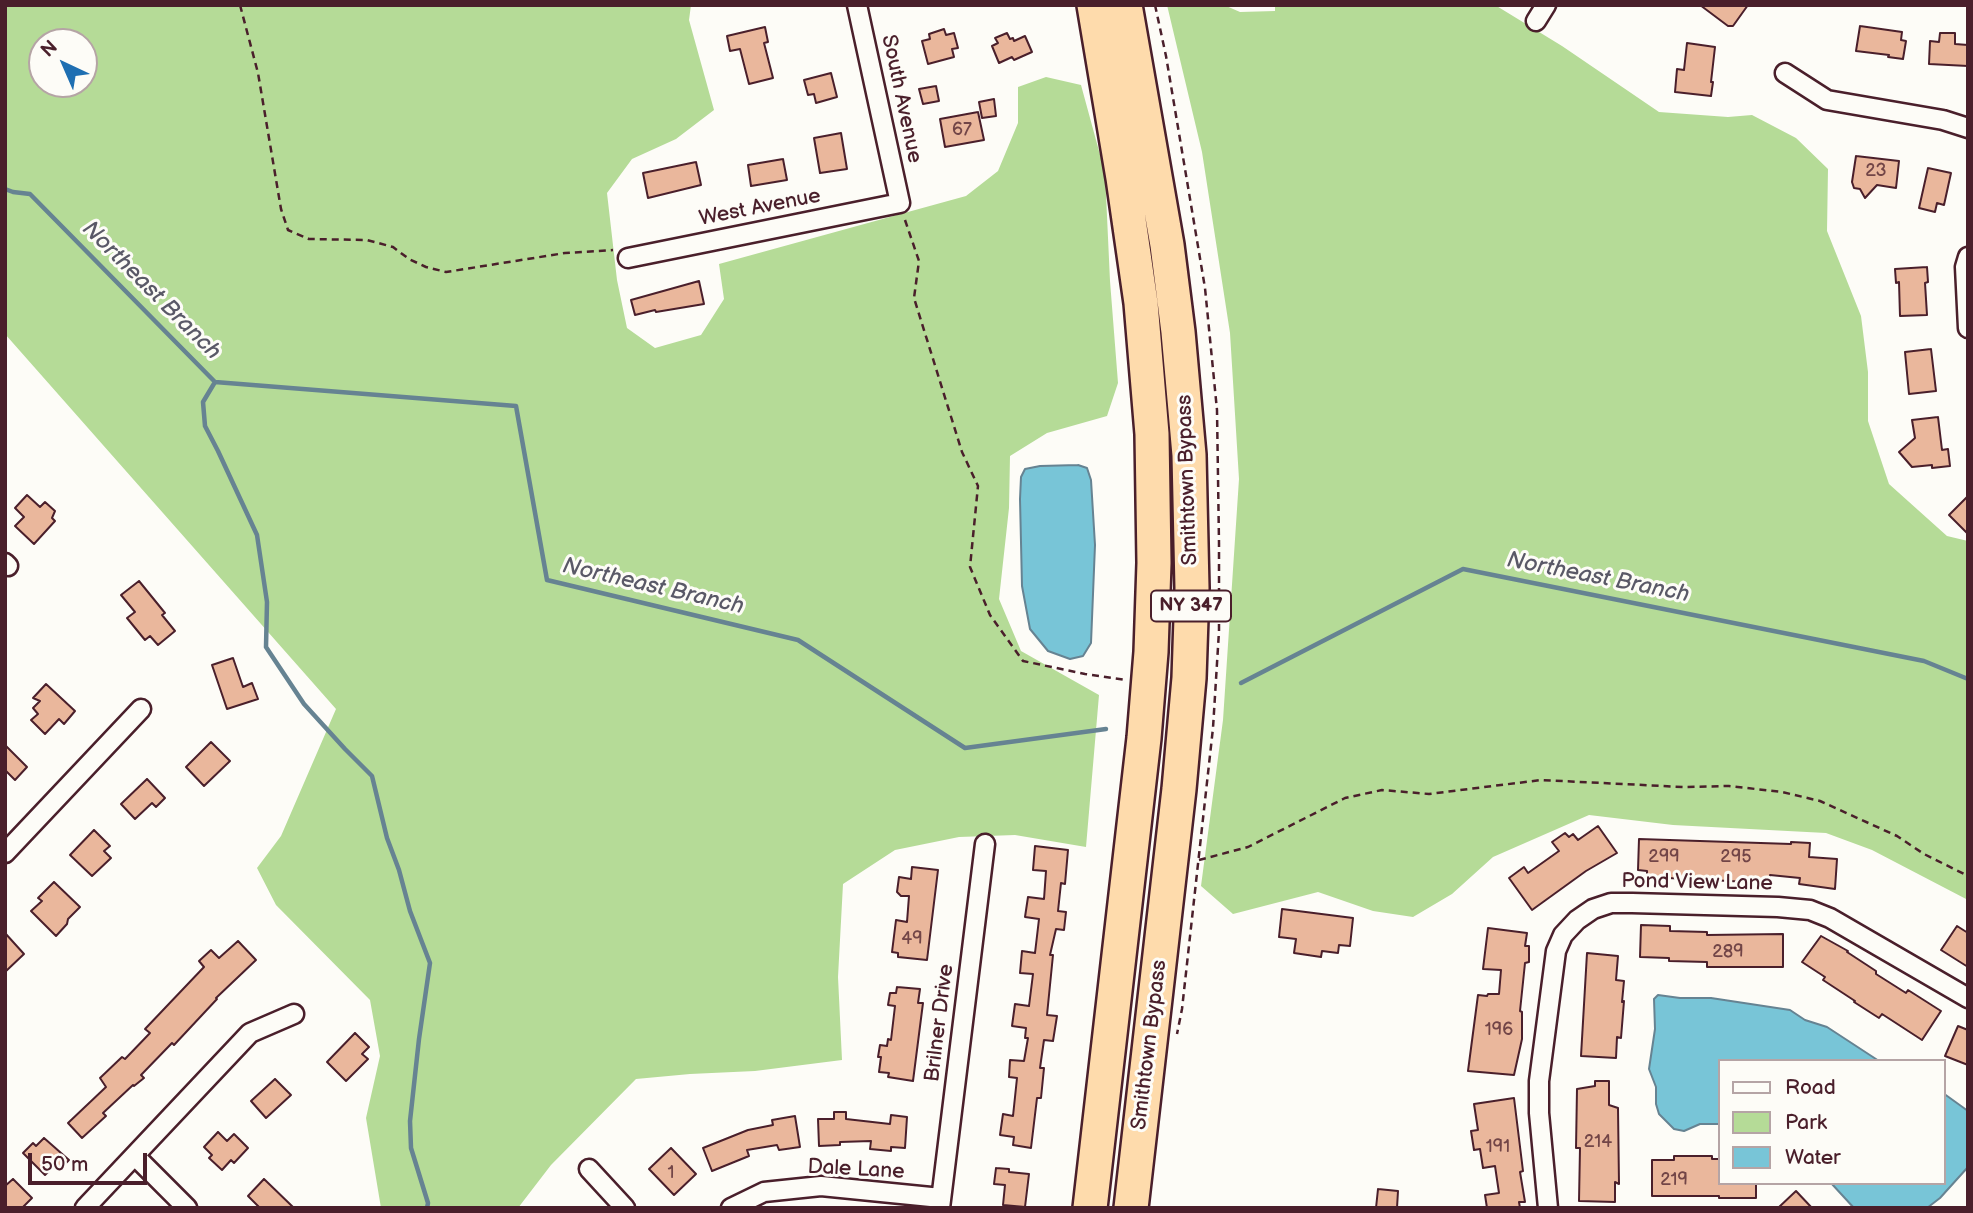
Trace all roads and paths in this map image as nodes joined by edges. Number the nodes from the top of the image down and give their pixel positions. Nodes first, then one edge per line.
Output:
1 (240, 5) edge
2 (857, 5) edge
3 (1094, 5) edge
4 (1125, 5) edge
5 (1546, 5) edge
6 (1536, 21) dead end
7 (1784, 73) dead end
8 (1968, 128) edge
9 (900, 203) junction
10 (1968, 257) edge
11 (628, 258) joint
12 (1968, 328) edge
13 (1126, 680) dead end
14 (141, 709) dead end
15 (985, 844) dead end
16 (5, 853) edge
17 (1199, 860) dead end
18 (1968, 876) edge
19 (1190, 934) dead end
20 (1188, 954) dead end
21 (1968, 998) edge
22 (294, 1014) dead end
23 (135, 1156) junction
24 (589, 1169) dead end
25 (941, 1203) edge
26 (85, 1208) edge
27 (187, 1208) edge
28 (625, 1208) edge
29 (730, 1208) edge
30 (1090, 1208) edge
31 (1131, 1208) edge
32 (1548, 1208) edge

1 - 11 path
2 - 9 street, South Avenue
3 - 30 highway, Smithtown Bypass / NY 347
4 - 31 highway, Smithtown Bypass / NY 347
5 - 6 street
7 - 8 street
9 - 11 street, West Avenue
9 - 13 path
10 - 12 street
14 - 16 street
15 - 25 street, Brilner Drive
17 - 18 path
19 - 20 path
21 - 32 street, Pond View Lane
22 - 23 street
23 - 26 street
23 - 27 street
24 - 28 street
25 - 29 street, Dale Lane

